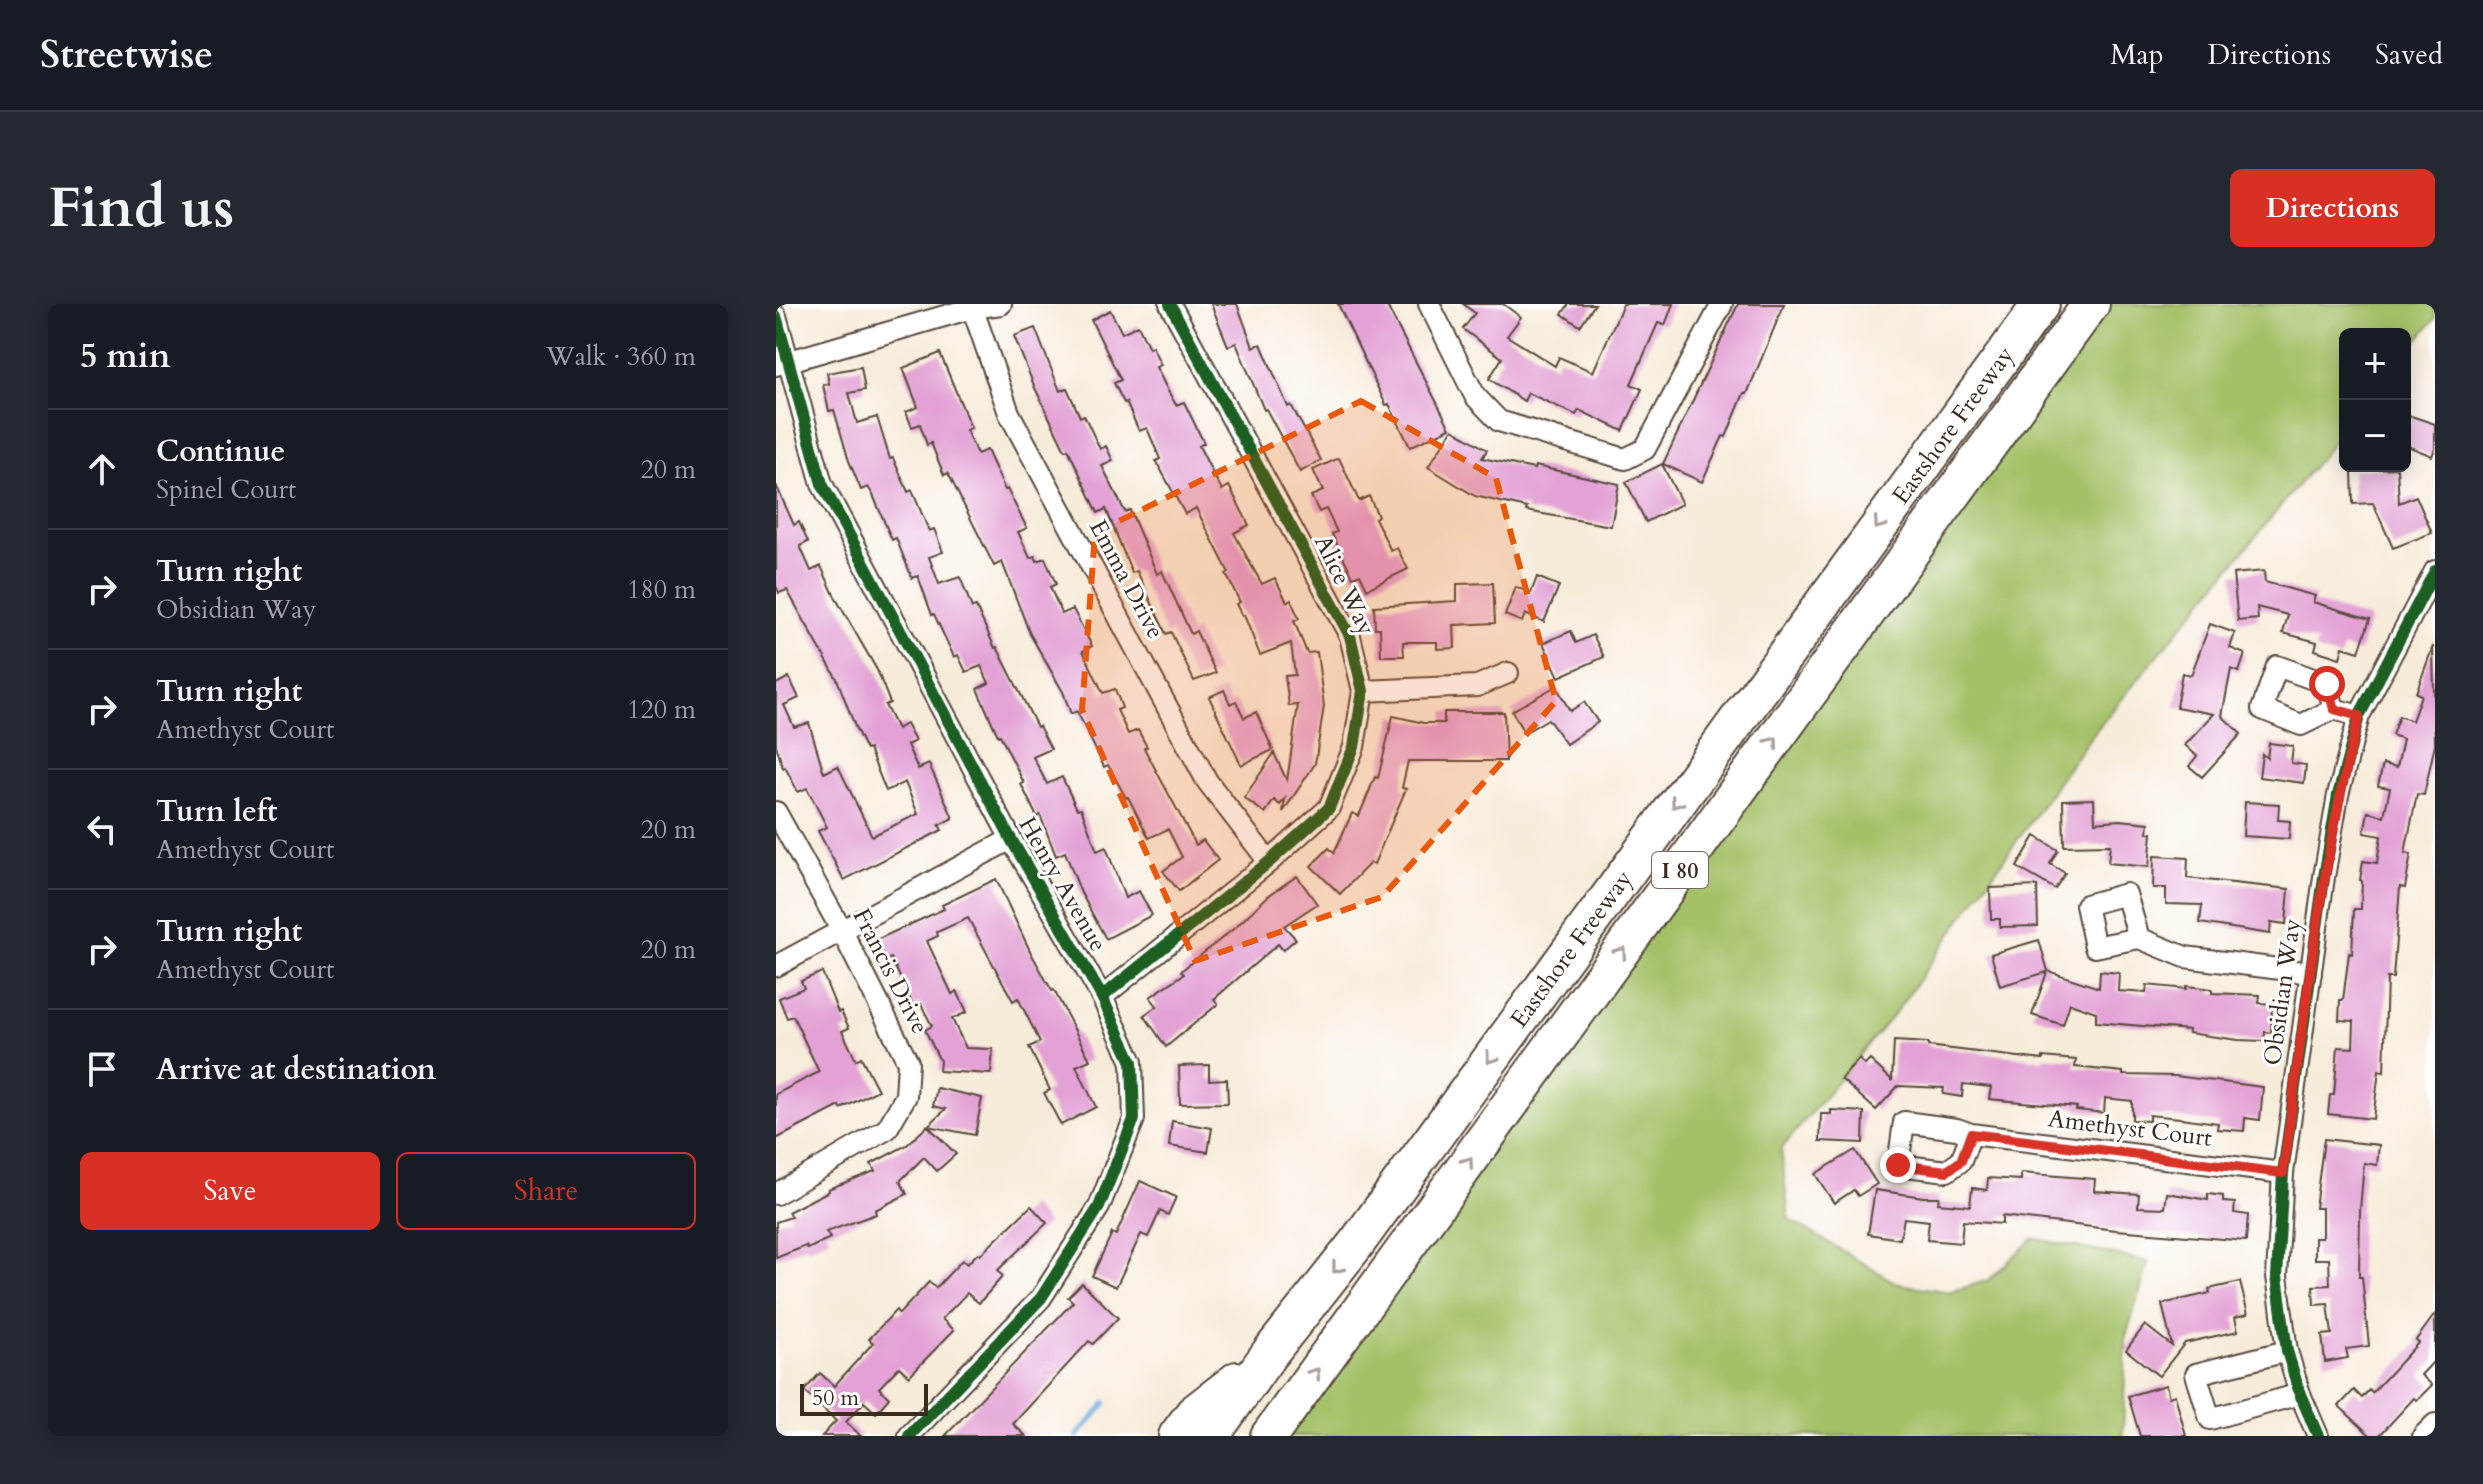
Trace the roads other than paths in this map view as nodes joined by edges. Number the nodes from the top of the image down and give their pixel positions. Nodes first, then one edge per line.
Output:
1 (1001, 304) edge
2 (1170, 304) edge
3 (1429, 304) edge
4 (1722, 304) edge
5 (2041, 304) edge
6 (2091, 304) edge
7 (972, 306) edge
8 (776, 316) edge
9 (781, 364) edge
10 (2435, 571) edge
11 (1508, 673) dead end
12 (1363, 691) junction
13 (2334, 709) dead end
14 (2359, 716) junction
15 (776, 812) edge
16 (1011, 839) junction
17 (1269, 862) junction
18 (842, 931) junction
19 (2139, 938) dead end
20 (776, 966) edge
21 (2311, 973) junction
22 (1102, 997) junction
23 (1971, 1134) dead end
24 (2283, 1173) junction
25 (776, 1194) edge
26 (2287, 1351) junction
27 (1269, 1354) junction
28 (2300, 1394) junction
29 (2435, 1424) edge
30 (909, 1436) edge
31 (1177, 1436) edge
32 (1211, 1436) edge
33 (1269, 1436) edge
34 (2318, 1436) edge
35 (2423, 1436) edge

1 - 7 street
2 - 12 street, Alice Way
3 - 4 street
5 -> 27 highway, Eastshore Freeway / I 80
33 -> 6 highway, Eastshore Freeway / I 80
7 - 9 street
7 - 17 street, Emma Drive
8 - 9 street, Henry Avenue
9 - 16 street, Henry Avenue
10 - 14 street, Obsidian Way
11 - 12 street
12 - 17 street, Alice Way
13 - 14 street
14 - 21 street, Obsidian Way
15 - 18 street, Francis Drive
16 - 18 street
16 - 22 street, Henry Avenue
17 - 22 street, Alice Way
18 - 20 street
18 - 25 street, Francis Drive
19 - 21 street
21 - 24 street, Obsidian Way
22 - 30 street, Henry Avenue
23 - 24 street, Amethyst Court
24 - 26 street, Obsidian Way
26 - 28 street, Obsidian Way
26 - 28 street
27 - 31 highway
27 - 32 highway, Eastshore Freeway / I 80
28 - 34 street, Obsidian Way
29 - 35 street

